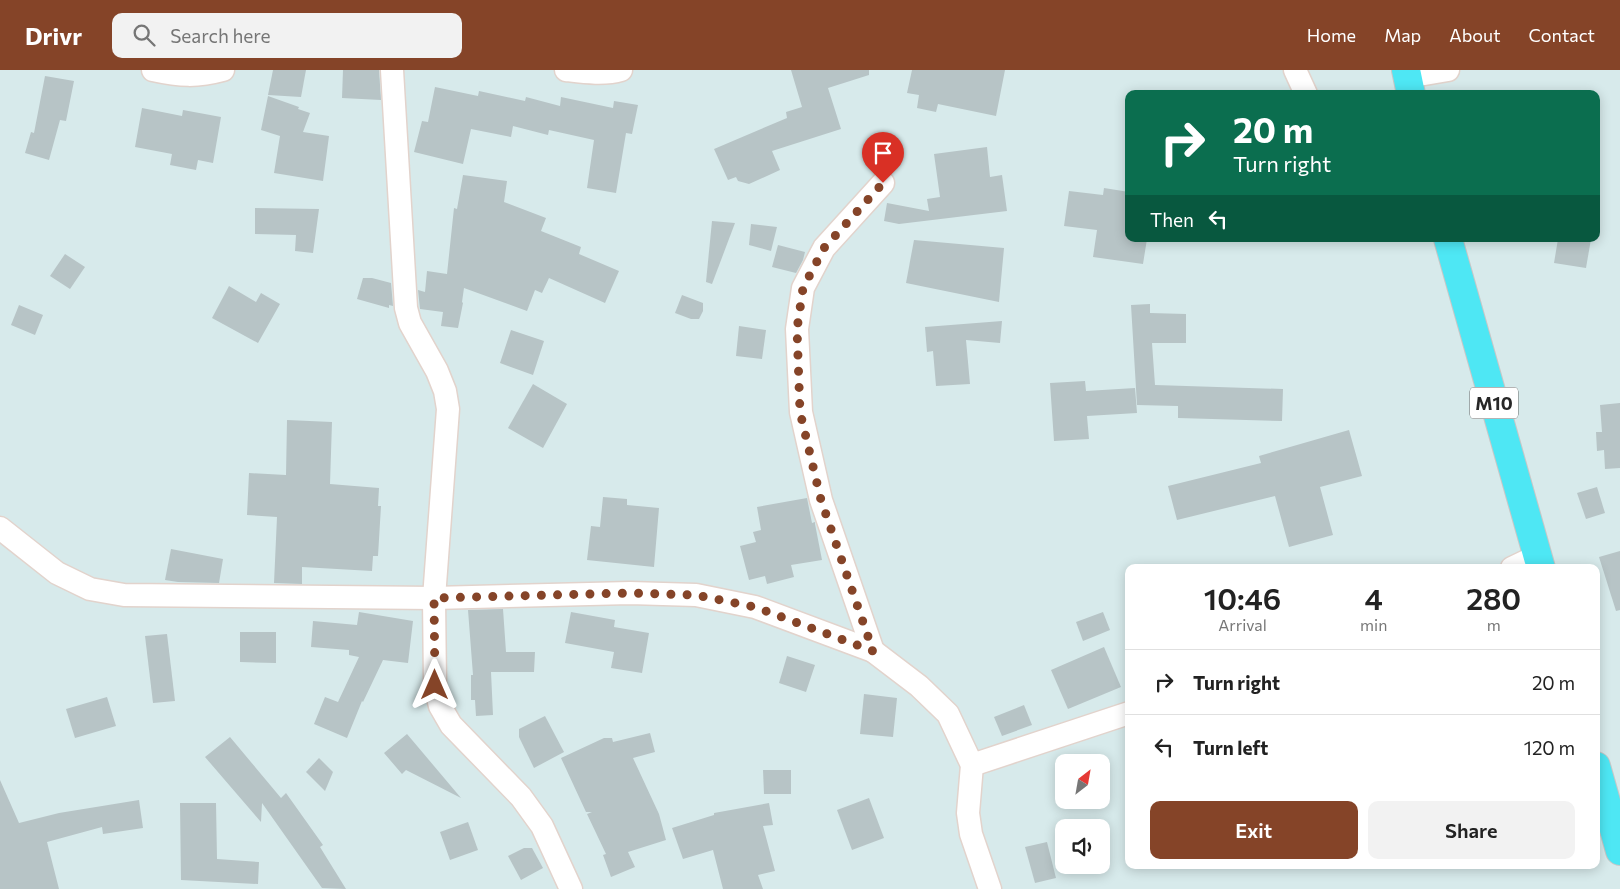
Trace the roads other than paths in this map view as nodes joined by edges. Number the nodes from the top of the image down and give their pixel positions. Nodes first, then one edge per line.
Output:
1 (153, 70) edge
2 (223, 70) edge
3 (392, 70) edge
4 (566, 70) edge
5 (621, 70) edge
6 (1295, 70) edge
7 (1448, 70) edge
8 (1408, 80) edge
9 (1304, 90) edge
10 (883, 183) dead end
11 (1449, 242) edge
12 (0, 528) edge
13 (1539, 562) edge
14 (434, 598) junction
15 (873, 651) junction
16 (1125, 714) edge
17 (972, 765) junction
18 (1600, 777) edge
19 (1616, 820) edge
20 (1620, 851) edge
21 (571, 889) edge
22 (990, 889) edge

1 - 2 street
3 - 14 street
4 - 5 street
6 - 9 street
7 - 8 street
10 - 15 street
11 - 13 highway, M10
12 - 14 street
14 - 15 street
14 - 21 street
15 - 17 street
16 - 17 street
17 - 22 street
18 - 19 highway
19 - 20 highway

